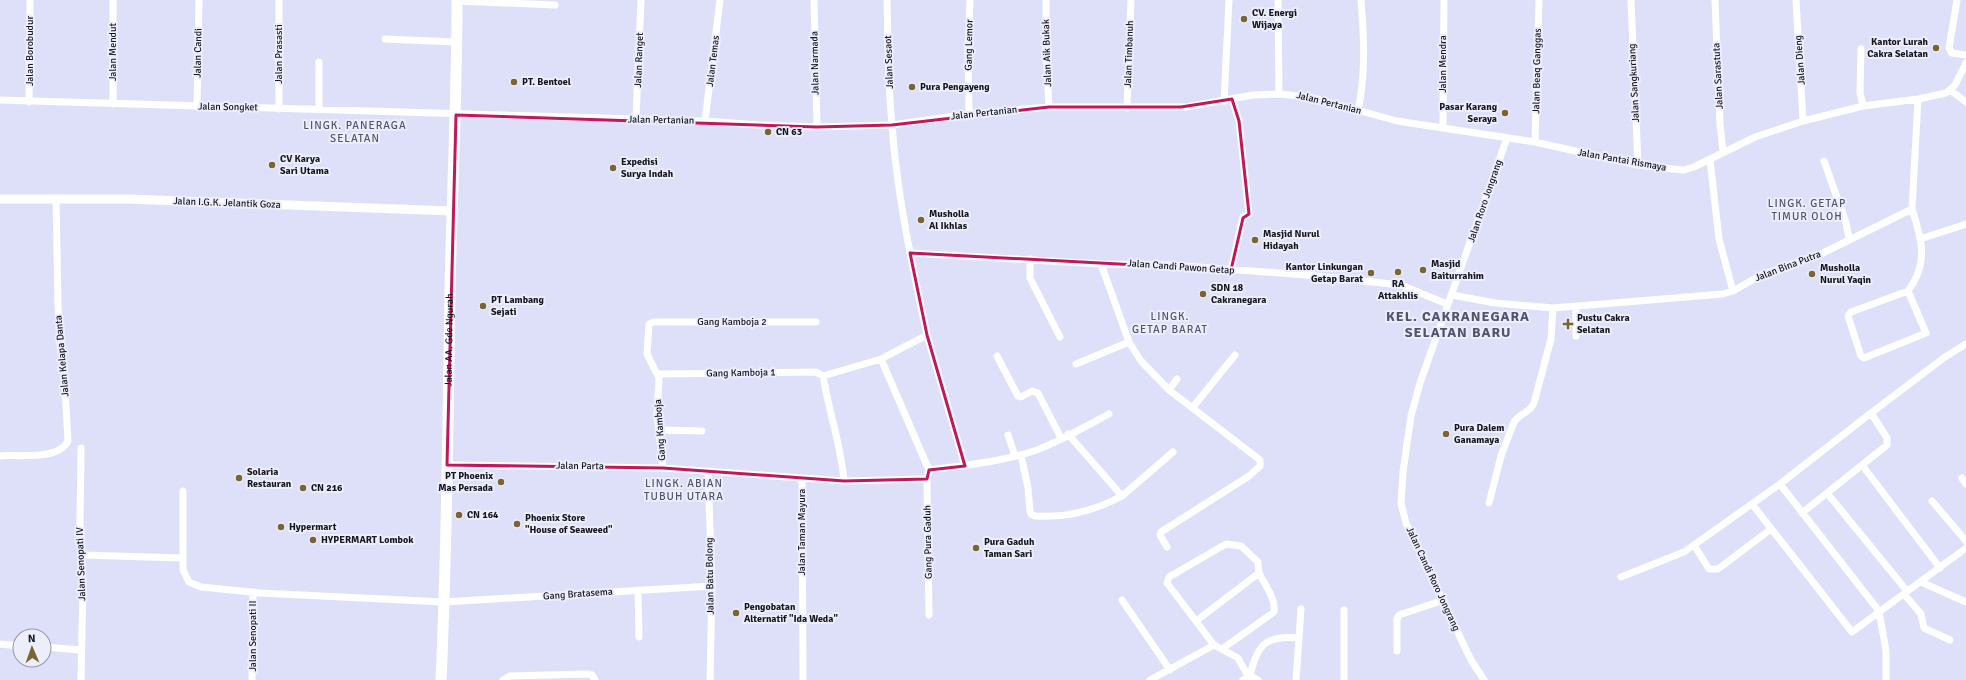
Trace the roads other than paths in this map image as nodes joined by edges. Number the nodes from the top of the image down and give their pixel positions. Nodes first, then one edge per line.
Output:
1 (30, 0) edge
2 (113, 0) edge
3 (199, 0) edge
4 (280, 0) edge
5 (641, 0) edge
6 (720, 0) edge
7 (814, 0) edge
8 (887, 0) edge
9 (970, 0) edge
10 (1046, 0) edge
11 (1131, 0) edge
12 (1228, 0) edge
13 (1278, 0) edge
14 (1361, 0) edge
15 (1444, 0) edge
16 (1539, 0) edge
17 (1631, 0) edge
18 (1715, 0) edge
19 (1796, 0) edge
20 (1957, 0) edge
21 (457, 1) edge
22 (555, 6) dead end
23 (384, 39) dead end
24 (456, 42) junction
25 (1861, 49) dead end
26 (1966, 55) edge
27 (319, 62) dead end
28 (1966, 63) edge
29 (1950, 90) junction
30 (1278, 94) junction
31 (1232, 99) junction
32 (1918, 99) junction
33 (0, 100) edge
34 (1224, 100) junction
35 (30, 102) junction
36 (1966, 102) edge
37 (113, 104) junction
38 (1049, 106) junction
39 (1863, 106) junction
40 (197, 107) junction
41 (1126, 108) junction
42 (279, 109) junction
43 (320, 109) junction
44 (1358, 110) junction
45 (969, 114) junction
46 (456, 115) junction
47 (636, 119) junction
48 (1803, 120) junction
49 (705, 121) junction
50 (892, 125) junction
51 (817, 126) junction
52 (1443, 128) junction
53 (1507, 138) junction
54 (1535, 142) junction
55 (1723, 152) junction
56 (1710, 160) junction
57 (1824, 161) dead end
58 (1638, 165) junction
59 (56, 198) junction
60 (0, 199) edge
61 (1912, 209) junction
62 (453, 210) junction
63 (1966, 224) edge
64 (1849, 238) junction
65 (1920, 239) junction
66 (910, 253) junction
67 (1030, 259) junction
68 (1101, 264) junction
69 (1231, 270) junction
70 (1733, 291) junction
71 (1908, 291) junction
72 (1452, 295) junction
73 (1447, 304) junction
74 (1576, 307) junction
75 (1554, 308) junction
76 (816, 322) dead end
77 (927, 335) junction
78 (1576, 336) dead end
79 (1060, 337) dead end
80 (1129, 342) junction
81 (1966, 344) edge
82 (1235, 355) dead end
83 (997, 356) dead end
84 (881, 359) junction
85 (1076, 364) dead end
86 (658, 374) junction
87 (823, 376) junction
88 (1177, 379) dead end
89 (1169, 390) junction
90 (1193, 407) junction
91 (1871, 413) junction
92 (1109, 414) dead end
93 (660, 430) junction
94 (702, 431) dead end
95 (1008, 435) dead end
96 (1064, 436) junction
97 (80, 448) dead end
98 (1173, 452) dead end
99 (0, 456) edge
100 (1018, 456) junction
101 (447, 465) junction
102 (1862, 465) junction
103 (965, 466) junction
104 (663, 468) junction
105 (929, 470) junction
106 (710, 472) junction
107 (1403, 472) joint
108 (802, 478) junction
109 (927, 479) junction
110 (844, 481) junction
111 (1780, 484) junction
112 (183, 491) dead end
113 (1827, 493) junction
114 (1122, 496) junction
115 (1932, 501) dead end
116 (1489, 503) dead end
117 (1752, 504) junction
118 (1802, 513) junction
119 (1771, 529) junction
120 (1966, 541) edge
121 (1694, 545) junction
122 (1167, 547) dead end
123 (1966, 548) edge
124 (82, 555) junction
125 (183, 558) junction
126 (1940, 568) junction
127 (1259, 573) junction
128 (1621, 577) dead end
129 (1921, 582) junction
130 (712, 586) junction
131 (638, 590) junction
132 (253, 592) junction
133 (1905, 593) junction
134 (1122, 600) dead end
135 (1444, 600) junction
136 (444, 602) junction
137 (1966, 602) edge
138 (1301, 609) dead end
139 (1344, 610) dead end
140 (1879, 611) junction
141 (929, 615) dead end
142 (1196, 621) junction
143 (639, 637) dead end
144 (1299, 638) junction
145 (1950, 640) dead end
146 (0, 644) edge
147 (12, 645) edge
148 (1214, 645) junction
149 (52, 648) edge
150 (1222, 649) junction
151 (81, 650) junction
152 (1397, 650) dead end
153 (1170, 670) junction
154 (803, 677) edge
155 (1247, 677) edge
156 (80, 680) edge
157 (252, 680) edge
158 (441, 680) edge
159 (503, 680) edge
160 (595, 680) edge
161 (710, 680) edge
162 (1150, 680) edge
163 (1258, 680) edge
164 (1296, 680) edge
165 (1344, 680) edge
166 (1484, 680) edge
167 (1886, 680) edge

1 - 35 street, Jalan Borobudur
2 - 37 street, Jalan Mendut
3 - 40 street, Jalan Candi
4 - 42 street, Jalan Prasasti
5 - 47 street, Jalan Ranget
6 - 49 street, Jalan Temas
7 - 51 street, Jalan Narmada
8 - 50 street, Jalan Sesaot
9 - 45 street, Gang Lemor
10 - 38 street, Jalan Aik Bukak
11 - 41 street, Jalan Timbanuh
12 - 34 street
13 - 30 street
14 - 44 street
15 - 52 street, Jalan Mendra
16 - 54 street, Jalan Beaq Ganggas
17 - 58 street, Jalan Sangkuriang
18 - 55 street, Jalan Sarastuta
19 - 48 street, Jalan Dieng
20 - 26 street
21 - 22 street
21 - 24 main road, Jalan AA. Gde Ngurah
23 - 24 street
24 - 46 main road, Jalan AA. Gde Ngurah
25 - 39 street
27 - 43 street
28 - 29 street
29 - 32 street, Jalan Pantai Rismaya
29 - 36 street
30 - 31 street, Jalan Pertanian
30 - 44 street, Jalan Pertanian
31 - 34 street, Jalan Pertanian
31 - 69 street
32 - 39 street, Jalan Pantai Rismaya
32 - 61 street
33 - 35 street, Jalan Songket
34 - 41 street, Jalan Pertanian
35 - 37 street, Jalan Songket
37 - 40 street, Jalan Songket
38 - 41 street, Jalan Pertanian
38 - 45 street, Jalan Pertanian
39 - 48 street, Jalan Pantai Rismaya
40 - 42 street, Jalan Songket
42 - 43 street, Jalan Songket
43 - 46 street, Jalan Songket
44 - 52 street, Jalan Pertanian
45 - 50 street, Jalan Pertanian
46 - 47 street, Jalan Pertanian
46 - 62 main road, Jalan AA. Gde Ngurah
47 - 49 street, Jalan Pertanian
48 - 55 street, Jalan Pantai Rismaya
49 - 51 street, Jalan Pertanian
50 - 51 street, Jalan Pertanian
50 - 66 street, Jalan Sesaot
52 - 53 street, Jalan Pertanian
53 - 54 street, Jalan Pantai Rismaya
53 - 72 street, Jalan Roro Jongrang
54 - 58 street, Jalan Pantai Rismaya
55 - 56 street, Jalan Pantai Rismaya
56 - 58 street, Jalan Pantai Rismaya
56 - 70 street
57 - 64 street
59 - 60 street, Jalan I.G.K. Jelantik Goza
59 - 62 street, Jalan I.G.K. Jelantik Goza
59 - 99 street, Jalan Kelapa Danta
61 - 64 street, Jalan Bina Putra
61 - 65 street
62 - 101 main road, Jalan AA. Gde Ngurah
63 - 65 street
64 - 70 street, Jalan Bina Putra
65 - 71 street
66 - 67 street, Jalan Candi Pawon Getap
66 - 77 street, Jalan Sesaot
67 - 68 street, Jalan Candi Pawon Getap
67 - 79 street
68 - 69 street, Jalan Candi Pawon Getap
68 - 80 street
69 - 73 street, Jalan Candi Pawon Getap
70 - 74 street, Jalan Bina Putra
71 - 71 street
72 - 73 street, Jalan Roro Jongrang
72 - 75 street, Jalan Bina Putra
73 - 107 street, Jalan Roro Jongrang
74 - 75 street, Jalan Bina Putra
74 - 78 street
75 - 116 street
76 - 86 street, Gang Kamboja 2
77 - 84 street
77 - 103 street, Jalan Sesaot
80 - 85 street
80 - 89 street
81 - 91 street
82 - 90 street
83 - 96 street
84 - 87 street
84 - 105 street
86 - 87 street, Gang Kamboja 1
86 - 93 street, Gang Kamboja
87 - 110 street
88 - 89 street
89 - 90 street
90 - 122 street
91 - 102 street
91 - 111 street
92 - 96 street
93 - 94 street
93 - 104 street, Gang Kamboja
95 - 100 street
96 - 100 street
96 - 114 street
97 - 124 street, Jalan Senopati IV
98 - 114 street
100 - 103 street
100 - 114 street
101 - 104 street, Jalan Parta
101 - 136 main road, Jalan AA. Gde Ngurah
102 - 113 street
102 - 126 street
103 - 105 street
104 - 106 street, Jalan Parta
105 - 109 street, Gang Pura Gaduh
106 - 108 street, Jalan Taman Mayura
106 - 130 street, Jalan Batu Bolong
107 - 135 street, Jalan Candi Roro Jongrang
108 - 110 street
108 - 154 street, Jalan Taman Mayura
109 - 110 street
109 - 141 street, Gang Pura Gaduh
111 - 117 street
111 - 118 street
112 - 125 street, Gang Bratasema
113 - 118 street
113 - 133 street
115 - 120 street
117 - 119 street
117 - 121 street
118 - 140 street
119 - 121 street
119 - 140 street
121 - 128 street
123 - 126 street
124 - 125 street
124 - 151 street, Jalan Senopati IV
125 - 132 street, Gang Bratasema
126 - 129 street
127 - 142 street
127 - 142 street
127 - 150 street
129 - 133 street
129 - 137 street
130 - 131 street, Gang Bratasema
130 - 161 street, Jalan Batu Bolong
131 - 136 street, Gang Bratasema
131 - 143 street
132 - 136 street, Gang Bratasema
132 - 157 street, Jalan Senopati II
133 - 140 street
133 - 145 street
134 - 153 street
135 - 152 street
135 - 166 street, Jalan Candi Roro Jongrang
136 - 158 main road, Jalan AA. Gde Ngurah
138 - 144 street
139 - 165 street
140 - 167 street
142 - 148 street
144 - 155 street
144 - 164 street
146 - 147 street
148 - 150 street
148 - 153 street
149 - 151 street
150 - 155 street
151 - 156 street, Jalan Senopati IV
153 - 162 street
155 - 163 street
159 - 160 street

